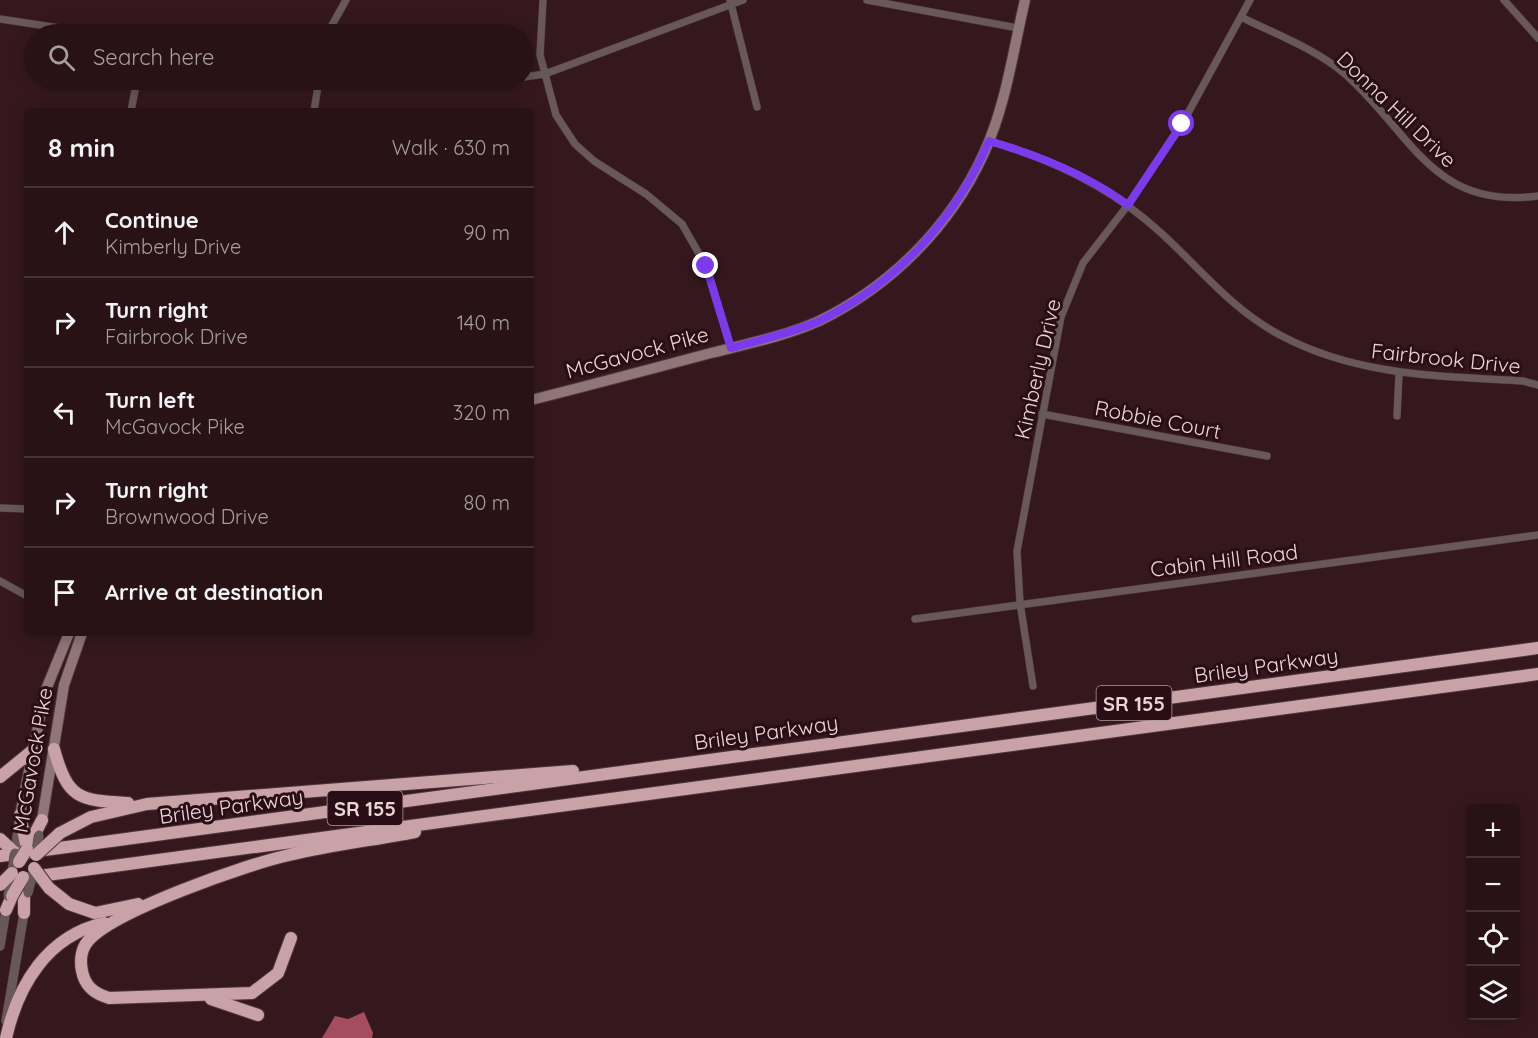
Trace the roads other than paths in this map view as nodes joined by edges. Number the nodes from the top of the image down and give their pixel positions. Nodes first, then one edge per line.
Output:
1 (346, 0) edge
2 (543, 0) edge
3 (743, 0) edge
4 (867, 0) edge
5 (1025, 0) edge
6 (1250, 0) edge
7 (1504, 0) edge
8 (730, 1) edge
9 (1241, 17) junction
10 (0, 19) edge
11 (33, 24) edge
12 (333, 24) edge
13 (1018, 28) junction
14 (1538, 38) edge
15 (544, 74) junction
16 (534, 76) edge
17 (135, 90) edge
18 (317, 90) edge
19 (757, 107) dead end
20 (132, 108) edge
21 (314, 108) edge
22 (989, 141) junction
23 (1538, 196) edge
24 (1128, 205) junction
25 (731, 348) junction
26 (1400, 374) junction
27 (1538, 385) edge
28 (534, 399) edge
29 (1042, 414) junction
30 (1397, 416) dead end
31 (1268, 456) dead end
32 (0, 508) edge
33 (24, 509) edge
34 (1538, 535) edge
35 (0, 581) edge
36 (24, 594) edge
37 (1020, 603) junction
38 (915, 619) dead end
39 (68, 636) edge
40 (81, 636) edge
41 (1538, 648) edge
42 (1538, 674) edge
43 (1033, 686) dead end
44 (54, 749) junction
45 (32, 751) junction
46 (730, 756) junction
47 (0, 777) edge
48 (147, 804) junction
49 (540, 810) junction
50 (20, 815) joint
51 (42, 820) joint
52 (28, 836) junction
53 (1, 839) edge
54 (0, 856) edge
55 (27, 858) junction
56 (17, 875) junction
57 (0, 884) edge
58 (18, 895) junction
59 (151, 903) junction
60 (6, 910) joint
61 (24, 914) joint
62 (117, 921) junction
63 (291, 938) dead end
64 (0, 946) edge
65 (202, 996) junction
66 (258, 1015) dead end
67 (5, 1038) edge

1 - 12 street
2 - 15 street
3 - 8 street
4 - 13 street
5 - 13 main road, McGavock Pike
6 - 9 street, Kimberly Drive
7 - 14 street
8 - 15 street
8 - 19 street
9 - 23 street, Donna Hill Drive
9 - 24 street, Kimberly Drive
10 - 11 street
13 - 22 main road, McGavock Pike
15 - 16 street
15 - 25 street
17 - 20 street
18 - 21 street
22 - 24 street, Fairbrook Drive
22 - 25 main road, McGavock Pike
24 - 26 street, Fairbrook Drive
24 - 29 street, Kimberly Drive
25 - 28 main road, McGavock Pike
26 - 27 street, Fairbrook Drive
26 - 30 street
29 - 31 street, Robbie Court
29 - 37 street, Kimberly Drive
32 - 33 street
34 - 37 street, Cabin Hill Road
35 - 36 street
37 - 38 street, Cabin Hill Road
37 - 43 street, Kimberly Drive
39 - 45 main road, McGavock Pike
40 - 44 main road, McGavock Pike
41 - 46 highway, Briley Parkway / SR 155
42 - 49 highway, Briley Parkway / SR 155
44 - 48 highway
44 - 51 main road, McGavock Pike
45 - 47 highway
45 - 50 main road, McGavock Pike
46 - 48 highway
46 - 54 highway, Briley Parkway / SR 155
48 - 55 highway, bridge
49 - 57 highway, Briley Parkway / SR 155
49 - 59 highway
50 - 52 highway
51 - 52 highway
52 - 55 highway
52 - 55 street, McGavock Pike
53 - 55 highway
55 - 56 highway, bridge
55 - 58 street, McGavock Pike, bridge
55 - 59 highway, bridge
56 - 57 highway, bridge
56 - 58 highway, bridge
58 - 60 highway
58 - 61 highway
59 - 62 highway
60 - 64 street
61 - 67 street
62 - 65 highway
62 - 67 highway
63 - 65 highway
65 - 66 highway

